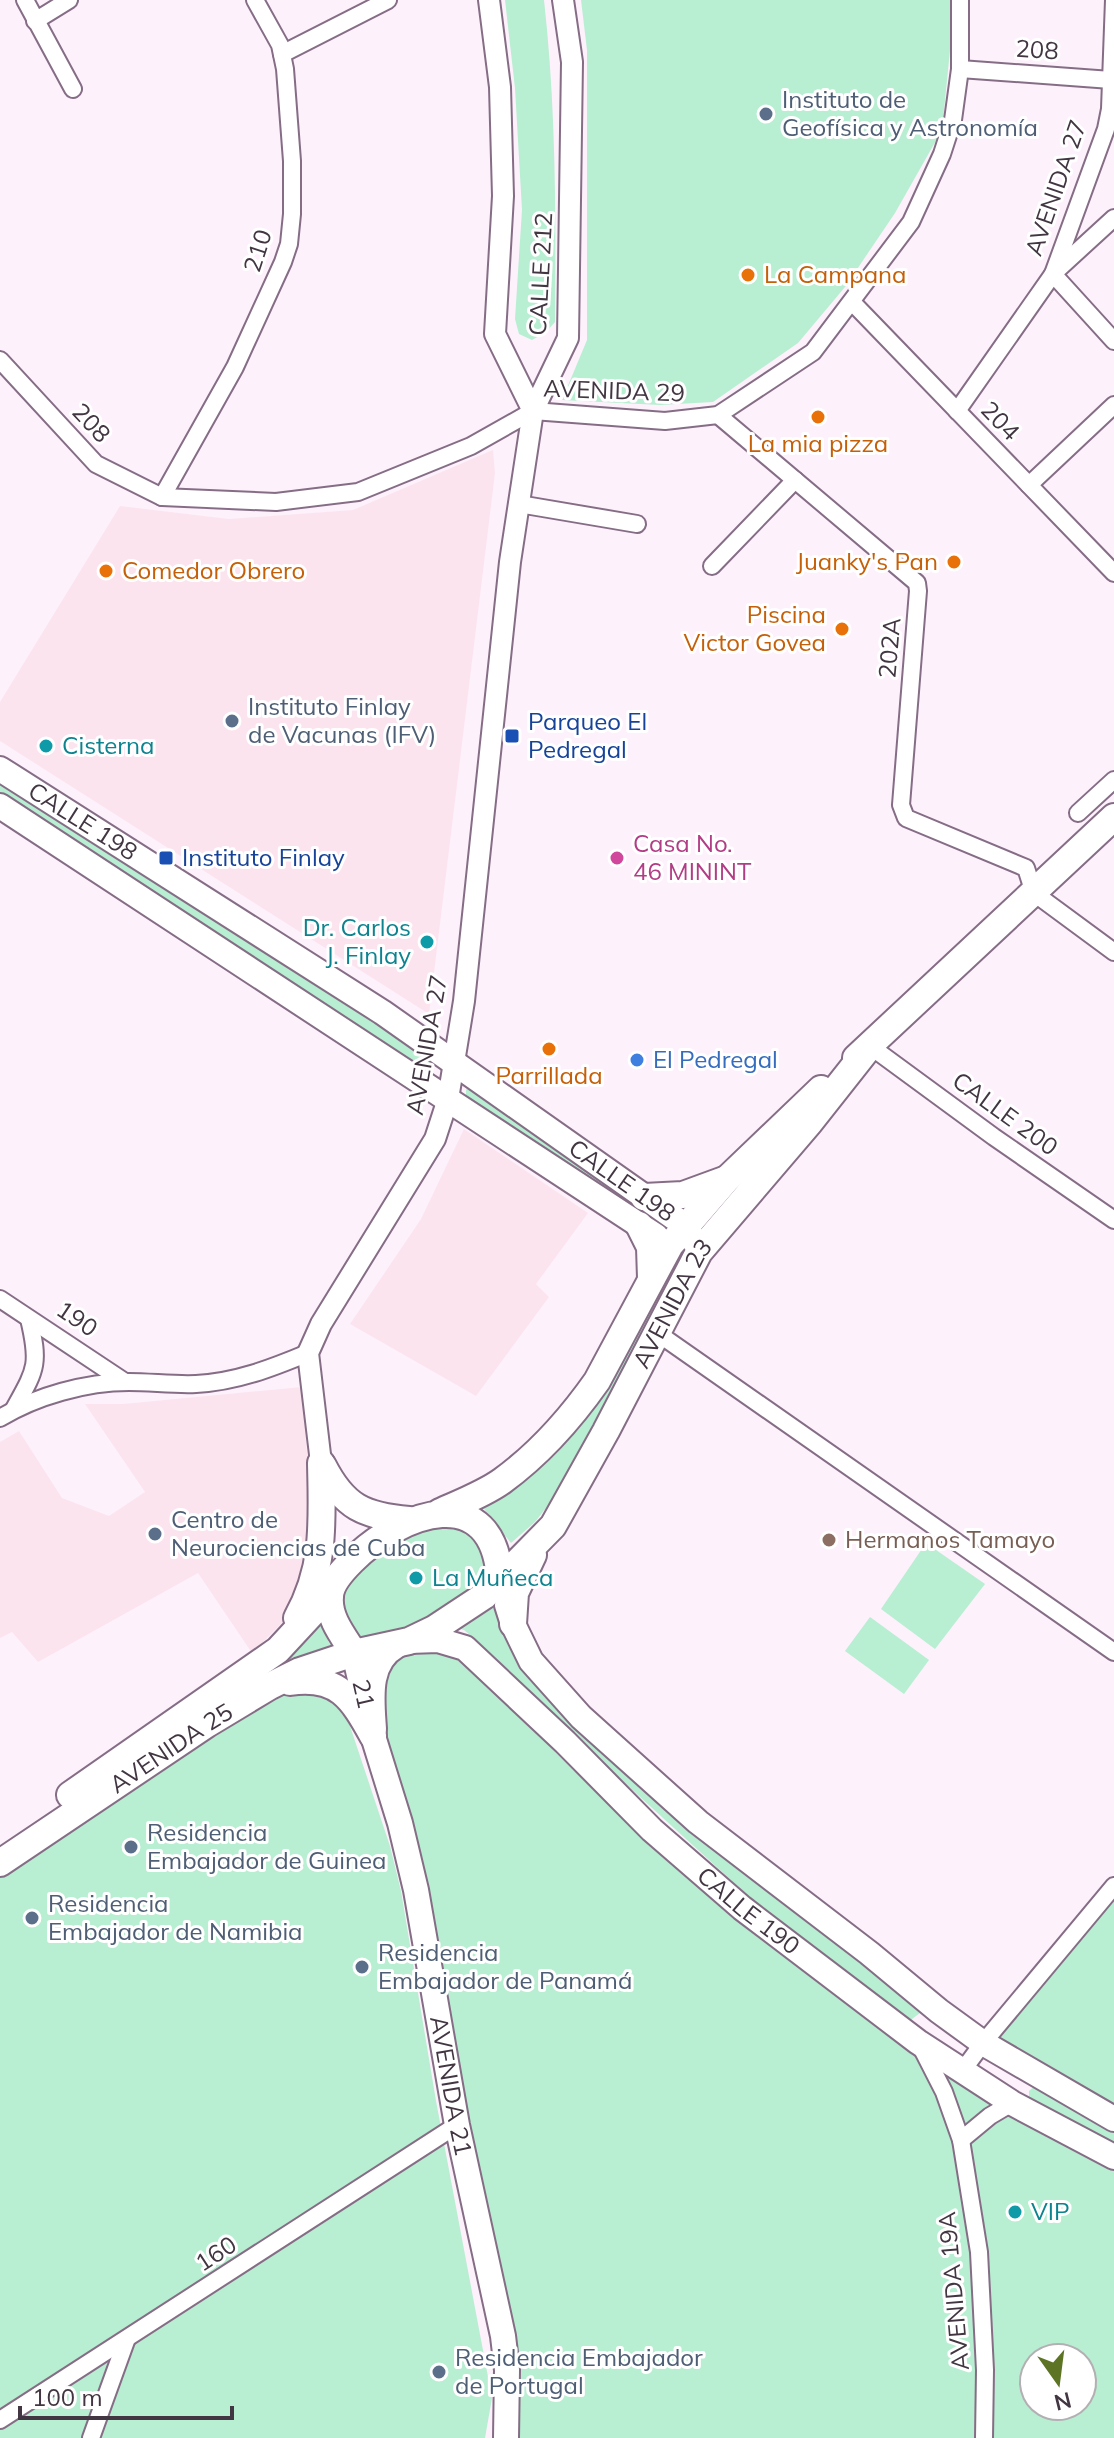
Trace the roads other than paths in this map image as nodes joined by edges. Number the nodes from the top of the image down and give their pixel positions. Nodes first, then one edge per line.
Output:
1 (25, 0) edge
2 (69, 0) edge
3 (255, 0) edge
4 (388, 0) edge
5 (489, 0) edge
6 (563, 0) edge
7 (960, 0) edge
8 (1114, 0) edge
9 (35, 21) junction
10 (282, 54) junction
11 (960, 69) junction
12 (1111, 80) junction
13 (73, 89) dead end
14 (1114, 218) edge
15 (1053, 274) junction
16 (852, 302) junction
17 (1114, 341) edge
18 (0, 360) edge
19 (1114, 405) edge
20 (533, 411) junction
21 (957, 411) junction
22 (718, 415) junction
23 (795, 480) junction
24 (1029, 485) junction
25 (162, 497) junction
26 (519, 504) junction
27 (637, 524) dead end
28 (712, 566) dead end
29 (1114, 573) edge
30 (0, 769) edge
31 (1114, 780) edge
32 (0, 806) edge
33 (1078, 813) dead end
34 (1114, 817) edge
35 (1034, 893) junction
36 (1114, 952) edge
37 (870, 1046) junction
38 (454, 1061) junction
39 (448, 1099) junction
40 (727, 1179) junction
41 (644, 1197) junction
42 (1114, 1220) edge
43 (639, 1225) junction
44 (678, 1236) junction
45 (699, 1252) junction
46 (650, 1286) junction
47 (0, 1299) edge
48 (29, 1319) junction
49 (656, 1332) junction
50 (308, 1353) junction
51 (125, 1382) junction
52 (7, 1414) edge
53 (321, 1463) junction
54 (440, 1512) junction
55 (409, 1520) junction
56 (553, 1526) junction
57 (500, 1579) junction
58 (333, 1587) junction
59 (513, 1624) junction
60 (403, 1643) junction
61 (278, 1650) junction
62 (1114, 1652) edge
63 (354, 1653) junction
64 (270, 1686) junction
65 (373, 1736) junction
66 (0, 1842) edge
67 (0, 1863) edge
68 (1114, 1886) edge
69 (939, 2011) junction
70 (918, 2042) junction
71 (983, 2043) junction
72 (963, 2070) junction
73 (1033, 2071) junction
74 (1012, 2103) junction
75 (1114, 2119) edge
76 (457, 2125) junction
77 (961, 2140) junction
78 (1114, 2157) edge
79 (126, 2341) junction
80 (0, 2420) edge
81 (91, 2438) edge
82 (506, 2438) edge
83 (984, 2438) edge

1 - 9 street
2 - 9 street
3 - 10 street, 210
4 - 10 street
5 - 20 street, CALLE 212
6 - 20 street, CALLE 212
7 - 11 street, AVENIDA 29
8 - 12 street, AVENIDA 27
9 - 13 street
10 - 25 street, 210
11 - 12 street, 208
11 - 16 street, AVENIDA 29
12 - 15 street, AVENIDA 27
14 - 15 street
15 - 17 street
15 - 21 street, AVENIDA 27
16 - 21 street, 204
16 - 22 street, AVENIDA 29
18 - 25 street, 208
19 - 24 street
20 - 22 street, AVENIDA 29
20 - 25 street, AVENIDA 29
20 - 26 street, AVENIDA 27
21 - 24 street, 204
22 - 23 street, 202A
23 - 28 street
23 - 35 street, 202A
24 - 29 street, 204
26 - 27 street
26 - 38 street, AVENIDA 27
30 - 38 main road, CALLE 198
31 - 33 street
32 - 39 main road, CALLE 198
34 - 35 main road, AVENIDA 23
35 - 36 street
35 - 37 main road, AVENIDA 23
37 - 40 main road, AVENIDA 23
37 - 42 street, CALLE 200
37 - 45 main road, AVENIDA 23
38 - 39 street, AVENIDA 27
38 - 41 main road, CALLE 198
39 - 43 main road, CALLE 198
39 - 50 street, AVENIDA 27
40 - 41 main road
40 - 44 main road, AVENIDA 23
41 - 44 main road, CALLE 198
43 - 44 main road, CALLE 198
43 - 46 main road
44 - 45 main road, CALLE 198
44 - 46 main road, AVENIDA 23
45 - 49 main road, AVENIDA 23
46 - 54 main road, AVENIDA 23
47 - 48 street, 190
48 - 51 street, 190
48 - 52 street
49 - 56 main road, AVENIDA 23
49 - 62 street
50 - 51 street
50 - 53 street
51 - 52 street
53 - 55 main road
53 - 58 main road
53 - 61 main road
54 - 55 main road
54 - 57 main road
55 - 58 main road
56 - 57 main road, AVENIDA 23
56 - 59 main road
57 - 59 main road, CALLE 190
57 - 60 main road
58 - 61 main road, AVENIDA 25
58 - 63 main road
59 - 69 main road, CALLE 190
60 - 63 main road
60 - 65 main road
60 - 70 main road, CALLE 190
61 - 66 main road, AVENIDA 25
63 - 64 main road, AVENIDA 25
63 - 65 main road, 21
64 - 65 main road
64 - 67 main road, AVENIDA 25
65 - 76 main road, AVENIDA 21
68 - 71 street
69 - 70 main road
69 - 71 main road, CALLE 190
70 - 72 main road, CALLE 190
70 - 77 street, AVENIDA 19A
71 - 72 street
71 - 73 main road, CALLE 190
72 - 74 main road, CALLE 190
73 - 74 main road
73 - 75 main road, CALLE 190
74 - 77 street
74 - 78 main road, CALLE 190
76 - 79 street, 160
76 - 82 main road, AVENIDA 21
77 - 83 street, AVENIDA 19A
79 - 80 street, 160
79 - 81 street

